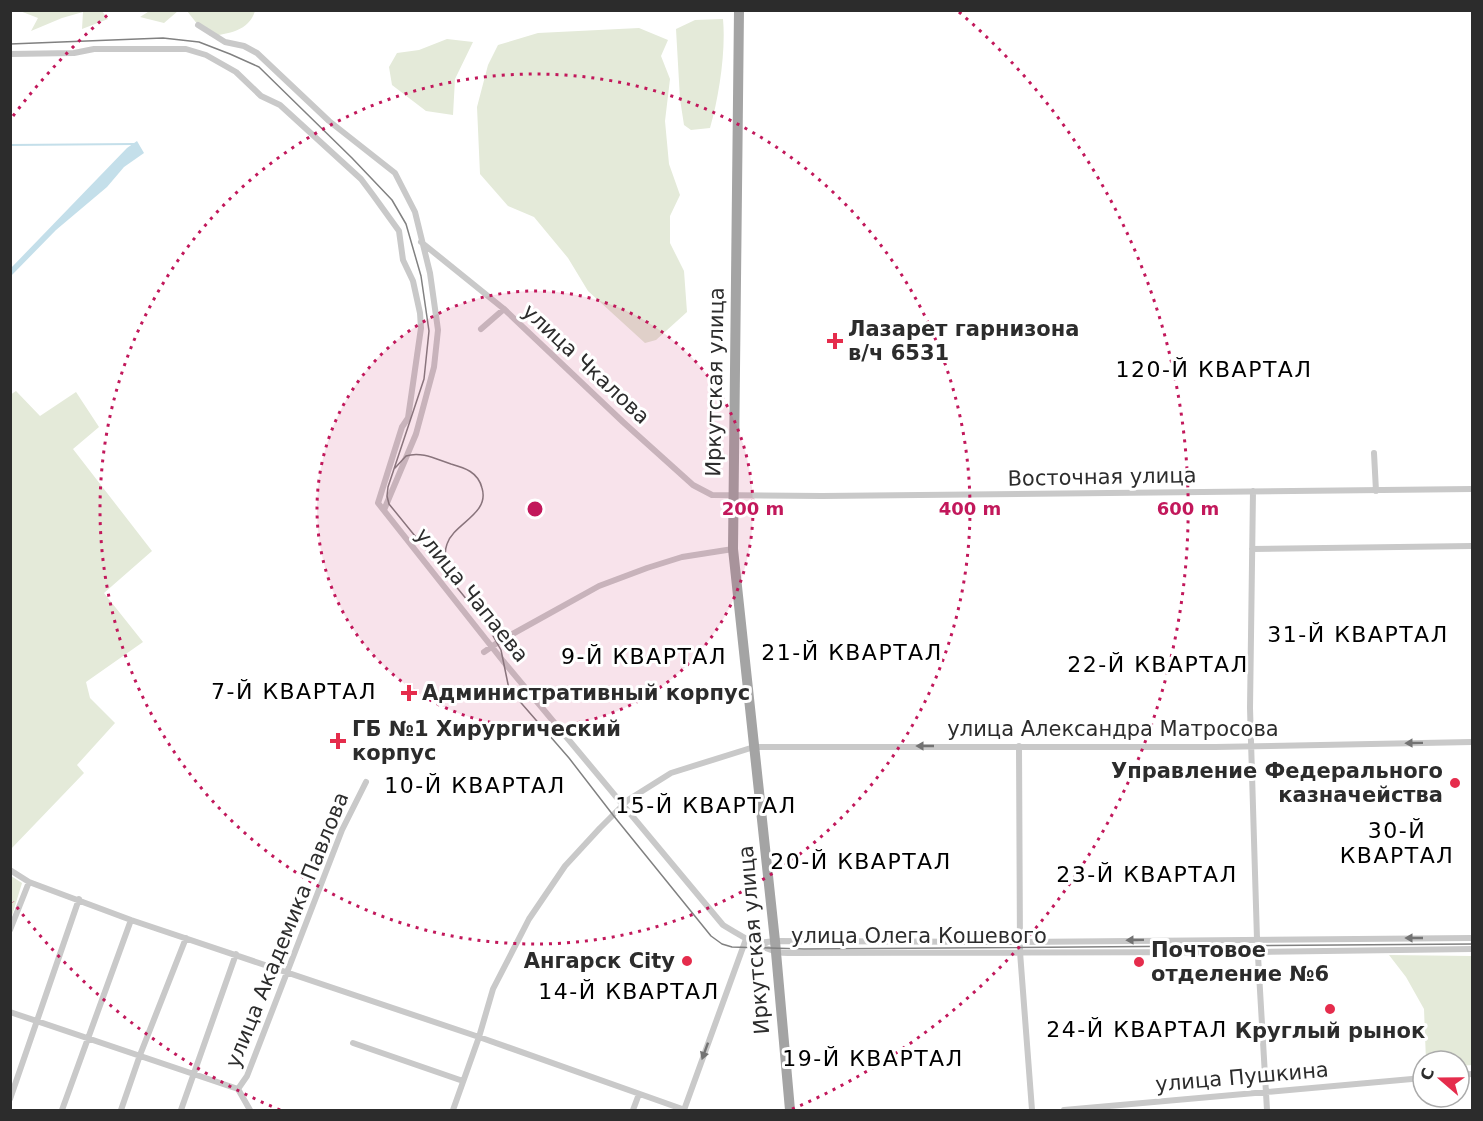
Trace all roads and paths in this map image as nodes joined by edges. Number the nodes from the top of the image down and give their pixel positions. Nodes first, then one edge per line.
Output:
1 (739, 10) edge
2 (198, 25) dead end
3 (10, 54) edge
4 (421, 242) junction
5 (504, 309) junction
6 (480, 330) dead end
7 (1374, 453) dead end
8 (1473, 489) edge
9 (1376, 490) junction
10 (1253, 491) junction
11 (732, 495) junction
12 (384, 510) junction
13 (1473, 546) edge
14 (733, 549) junction
15 (1252, 549) junction
16 (491, 646) junction
17 (484, 652) dead end
18 (1473, 742) edge
19 (1019, 746) junction
20 (754, 747) junction
21 (1251, 747) junction
22 (366, 782) dead end
23 (623, 805) junction
24 (10, 870) edge
25 (29, 882) junction
26 (79, 899) junction
27 (132, 920) junction
28 (10, 930) edge
29 (186, 938) junction
30 (1473, 938) edge
31 (747, 939) junction
32 (1257, 939) junction
33 (775, 941) junction
34 (1020, 942) junction
35 (758, 943) junction
36 (1473, 949) edge
37 (1020, 952) junction
38 (1257, 952) junction
39 (776, 953) junction
40 (236, 954) junction
41 (288, 971) junction
42 (10, 1012) edge
43 (38, 1020) junction
44 (87, 1037) junction
45 (479, 1037) junction
46 (353, 1043) dead end
47 (140, 1055) junction
48 (194, 1074) junction
49 (1411, 1079) edge
50 (463, 1081) junction
51 (238, 1089) junction
52 (1265, 1092) junction
53 (639, 1094) junction
54 (10, 1099) edge
55 (62, 1110) edge
56 (121, 1110) edge
57 (181, 1110) edge
58 (250, 1110) edge
59 (453, 1110) edge
60 (633, 1110) edge
61 (684, 1110) edge
62 (790, 1110) edge
63 (1032, 1110) edge
64 (1064, 1110) edge
65 (1267, 1110) edge

1 - 11 main road, Иркутская улица
2 - 4 street
3 - 12 street, улица Чапаева
4 - 5 street, улица Чкалова
4 - 12 street
5 - 6 street
5 - 11 street, улица Чкалова
7 - 9 street
8 - 9 street, Восточная улица
9 - 10 street, Восточная улица
10 - 11 street, Восточная улица
10 - 15 street
11 - 14 main road, Иркутская улица
12 - 16 street, улица Чапаева
13 - 15 street
14 - 16 street
14 - 20 main road, Иркутская улица
15 - 21 street
16 - 17 street
16 - 23 street, улица Чапаева
18 -> 21 street, улица Александра Матросова
19 -> 20 street, улица Александра Матросова
19 - 21 street, улица Александра Матросова
19 - 34 street
20 - 23 street, улица Александра Матросова
20 - 33 main road, Иркутская улица
21 - 32 street
22 - 41 street, улица Академика Павлова
23 - 31 street, улица Чапаева
23 - 45 street, улица Александра Матросова
24 - 25 street
25 - 26 street
25 - 28 street
26 - 27 street
26 - 43 street
27 - 29 street
27 - 44 street
29 - 40 street
29 - 47 street
30 -> 32 street, улица Олега Кошевого
31 - 35 street, улица Чапаева
31 -> 61 street
32 -> 34 street, улица Олега Кошевого
32 - 38 street
33 - 34 street, улица Олега Кошевого
33 - 35 street, улица Олега Кошевого
33 - 39 main road, Иркутская улица
34 - 37 street
35 - 39 street, улица Олега Кошевого
36 - 38 street, улица Олега Кошевого
37 - 38 street, улица Олега Кошевого
37 - 39 street, улица Олега Кошевого
37 - 63 street
38 - 52 street
39 - 62 main road, Иркутская улица
40 - 41 street
40 - 48 street
41 - 45 street
41 - 51 street, улица Академика Павлова
42 - 43 street
43 - 44 street
43 - 54 street
44 - 47 street
44 - 55 street
45 - 50 street, улица Александра Матросова
45 - 53 street
46 - 50 street
47 - 48 street
47 - 56 street
48 - 51 street
48 - 57 street
49 - 52 street, улица Пушкина
50 - 59 street, улица Александра Матросова
51 - 58 street
52 - 64 street, улица Пушкина
52 - 65 street
53 - 60 street
53 - 61 street

